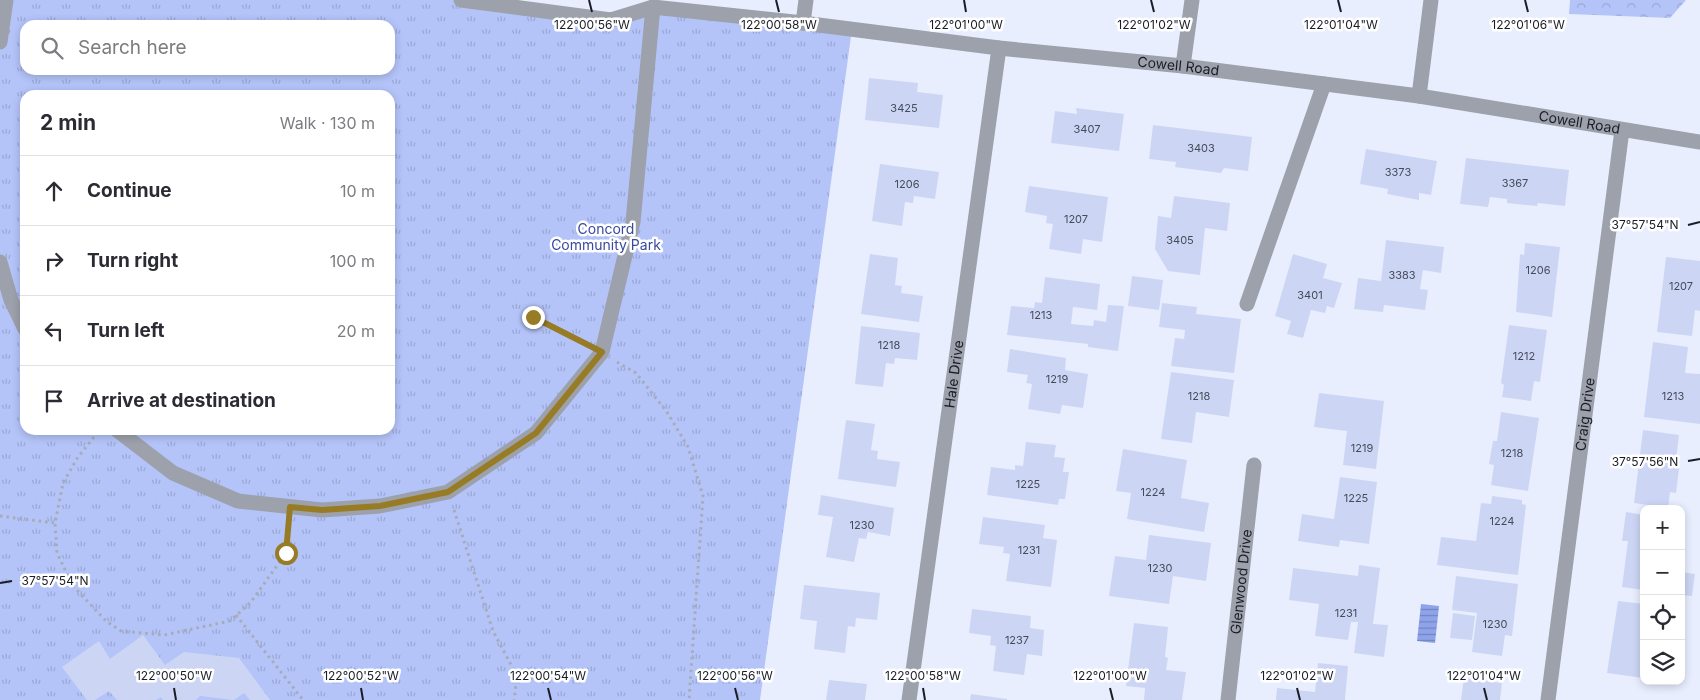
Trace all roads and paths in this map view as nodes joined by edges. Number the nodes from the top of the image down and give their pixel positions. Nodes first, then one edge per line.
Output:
1 (6, 0) edge
2 (461, 0) edge
3 (806, 0) edge
4 (1192, 0) edge
5 (1431, 0) edge
6 (647, 3) edge
7 (804, 23) junction
8 (0, 42) edge
9 (999, 48) junction
10 (1183, 66) junction
11 (1324, 84) junction
12 (1419, 96) junction
13 (1622, 130) junction
14 (1700, 142) edge
15 (0, 262) edge
16 (1247, 304) dead end
17 (533, 317) dead end
18 (20, 319) edge
19 (602, 352) junction
20 (96, 435) edge
21 (123, 435) edge
22 (1254, 465) dead end
23 (448, 492) junction
24 (290, 507) junction
25 (0, 516) edge
26 (55, 523) junction
27 (236, 615) junction
28 (517, 676) junction
29 (551, 681) dead end
30 (303, 700) edge
31 (514, 700) edge
32 (689, 700) edge
33 (909, 700) edge
34 (1228, 700) edge
35 (1548, 700) edge

1 - 8 street
2 - 6 street, Cowell Road
3 - 7 street
4 - 10 street
5 - 12 street
6 - 7 street, Cowell Road
6 - 19 street
7 - 9 street, Cowell Road
9 - 10 street, Cowell Road
9 - 33 street, Hale Drive
10 - 11 street, Cowell Road
11 - 12 street, Cowell Road
11 - 16 street
12 - 13 street, Cowell Road
13 - 14 street, Cowell Road
13 - 35 street, Craig Drive
15 - 18 street
17 - 19 path
19 - 23 street
19 - 32 path
20 - 26 path
21 - 24 street
22 - 34 street, Glenwood Drive
23 - 24 street
23 - 28 path
24 - 27 path
25 - 26 path
26 - 27 path
27 - 30 path
28 - 29 path
28 - 31 path

